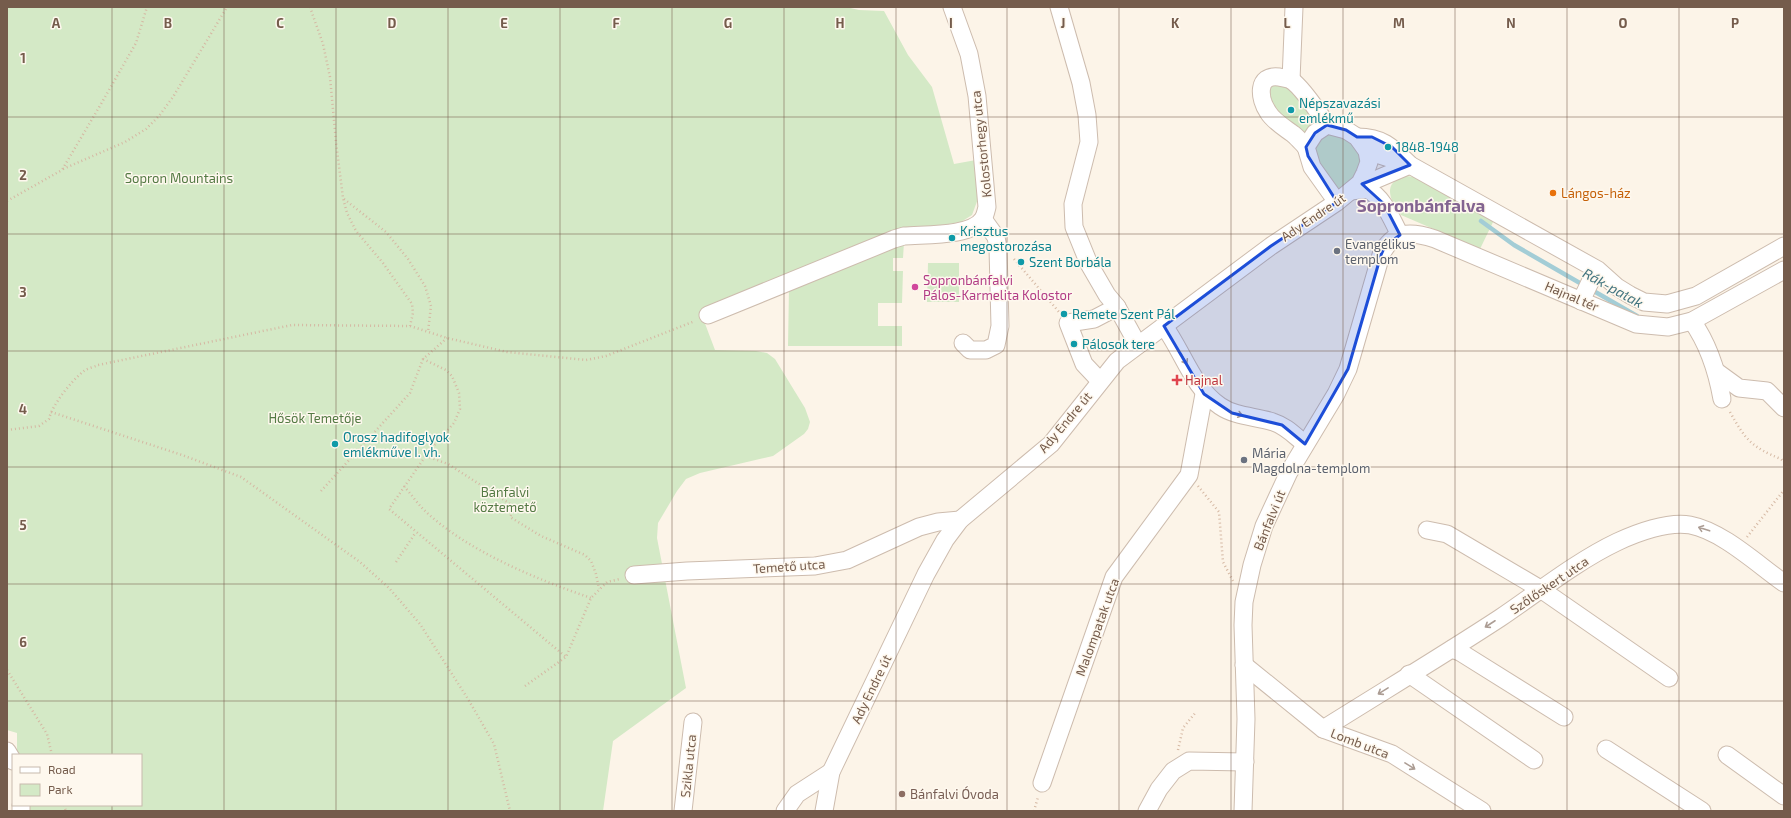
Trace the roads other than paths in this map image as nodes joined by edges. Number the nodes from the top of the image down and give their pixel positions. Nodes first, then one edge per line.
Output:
1 (952, 7) edge
2 (1059, 7) edge
3 (1294, 7) edge
4 (1291, 80) junction
5 (1327, 125) junction
6 (1357, 137) junction
7 (1306, 147) junction
8 (1368, 156) junction
9 (1410, 165) junction
10 (1376, 178) junction
11 (1351, 191) junction
12 (1337, 202) junction
13 (1384, 204) junction
14 (983, 220) junction
15 (1400, 235) junction
16 (1784, 246) edge
17 (1784, 270) edge
18 (1590, 283) junction
19 (1117, 308) junction
20 (708, 315) road end
21 (1692, 321) junction
22 (1164, 326) junction
23 (964, 343) dead end
24 (1138, 345) junction
25 (1717, 372) junction
26 (1100, 381) junction
27 (1204, 394) junction
28 (1722, 399) road end
29 (1784, 408) edge
30 (1305, 444) junction
31 (960, 520) junction
32 (1427, 530) dead end
33 (634, 575) road end
34 (1784, 583) edge
35 (1542, 590) junction
36 (1452, 649) junction
37 (1244, 665) junction
38 (1410, 674) junction
39 (1669, 678) dead end
40 (1564, 717) dead end
41 (693, 722) dead end
42 (1323, 729) junction
43 (1606, 749) dead end
44 (1727, 755) dead end
45 (1534, 760) dead end
46 (1245, 762) junction
47 (831, 772) junction
48 (1042, 783) dead end
49 (1784, 796) edge
50 (683, 811) edge
51 (784, 811) edge
52 (824, 811) edge
53 (1147, 811) edge
54 (1244, 811) edge
55 (1482, 811) edge
56 (1702, 811) edge

1 - 14 street, Kolostorhegy utca
2 - 19 street
3 - 4 street
4 - 5 street
4 - 7 street
5 - 6 street, Hajnal tér
5 - 7 street
6 - 8 street, Hajnal tér
6 - 9 street, Hajnal tér
7 - 12 street
8 - 9 street
8 - 10 street, Hajnal tér
8 - 11 street
9 - 10 street
9 - 18 street, Hajnal tér
10 - 11 street
10 - 13 street, Hajnal tér
11 - 12 street, Ady Endre út
11 - 13 street, Ady Endre út
12 - 22 street, Ady Endre út
13 - 15 street, Ady Endre út
14 - 20 street
14 - 23 street
15 - 18 street, Hajnal tér
15 - 30 street, Bánfalvi út
16 - 18 street, Hajnal tér
17 - 21 street, Hajnal tér
18 - 21 street, Hajnal tér
19 - 24 street
19 - 26 street
21 - 25 street
22 - 24 street, Ady Endre út
22 -> 27 street
24 - 26 street, Ady Endre út
25 - 28 street
25 - 29 street
26 - 31 street, Ady Endre út
27 -> 30 street
27 - 48 street, Malompatak utca
30 - 37 street, Bánfalvi út
31 - 33 street, Temető utca
31 - 47 street, Ady Endre út
32 - 35 street
34 -> 35 street, Szőlőskert utca
35 -> 36 street, Szőlőskert utca
35 - 39 street
36 - 38 street, Szőlőskert utca
36 - 40 street
37 - 42 street, Lomb utca
37 - 46 street, Bánfalvi út
38 -> 42 street, Szőlőskert utca
38 - 45 street
41 - 50 street, Szikla utca
42 -> 55 street, Lomb utca
43 - 56 street
44 - 49 street
46 - 53 street
46 - 54 street, Bánfalvi út
47 - 51 street
47 - 52 street, Ady Endre út

